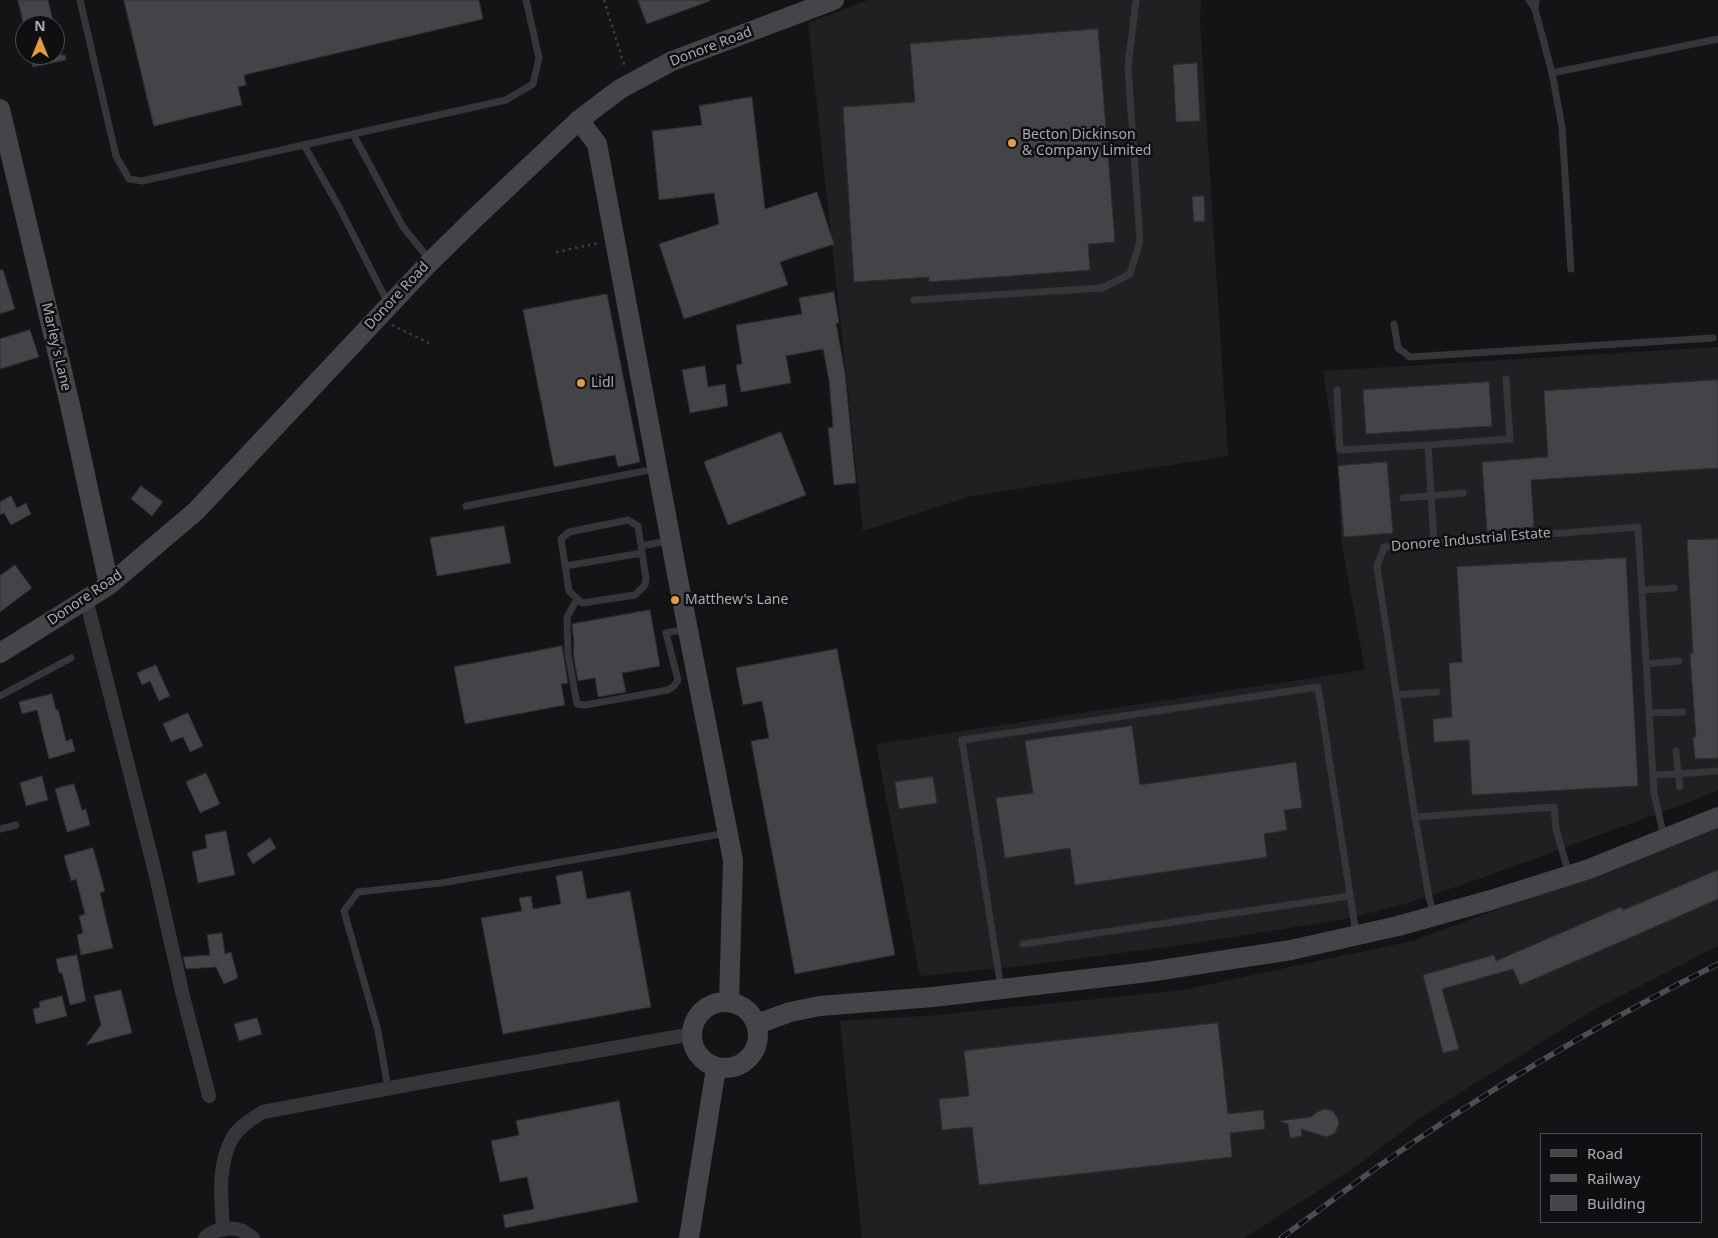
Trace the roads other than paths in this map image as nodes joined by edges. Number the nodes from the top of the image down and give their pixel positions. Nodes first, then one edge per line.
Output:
1 (80, 0) edge
2 (526, 0) edge
3 (834, 0) edge
4 (1136, 0) edge
5 (1529, 0) edge
6 (1536, 0) edge
7 (1535, 10) junction
8 (1718, 39) edge
9 (1552, 73) junction
10 (0, 109) edge
11 (579, 120) junction
12 (3, 133) edge
13 (352, 134) junction
14 (304, 145) junction
15 (431, 261) junction
16 (1571, 269) dead end
17 (914, 300) dead end
18 (384, 312) junction
19 (1394, 324) dead end
20 (1713, 338) dead end
21 (1506, 379) dead end
22 (1337, 390) dead end
23 (1428, 445) junction
24 (658, 469) junction
25 (1463, 493) dead end
26 (1431, 496) junction
27 (1404, 498) dead end
28 (466, 506) dead end
29 (671, 541) junction
30 (1434, 543) junction
31 (642, 550) junction
32 (566, 566) junction
33 (109, 585) junction
34 (1674, 588) dead end
35 (1642, 590) junction
36 (86, 599) junction
37 (577, 600) junction
38 (688, 629) junction
39 (0, 653) edge
40 (71, 658) dead end
41 (1679, 661) dead end
42 (1647, 664) junction
43 (1437, 692) dead end
44 (1396, 695) junction
45 (0, 696) edge
46 (1683, 712) dead end
47 (1650, 713) junction
48 (1676, 751) dead end
49 (1718, 771) edge
50 (1678, 774) junction
51 (1654, 775) junction
52 (1680, 787) dead end
53 (1415, 817) junction
54 (1718, 817) edge
55 (16, 825) dead end
56 (0, 829) edge
57 (727, 833) junction
58 (1664, 839) junction
59 (1569, 875) junction
60 (1350, 896) junction
61 (1434, 916) junction
62 (1356, 936) junction
63 (1023, 944) dead end
64 (1001, 989) junction
65 (729, 1002) junction
66 (757, 1024) junction
67 (692, 1034) junction
68 (716, 1068) junction
69 (388, 1088) junction
70 (209, 1096) dead end
71 (223, 1228) junction
72 (205, 1238) edge
73 (253, 1238) edge
74 (689, 1238) edge

1 - 14 lane
2 - 13 lane
3 - 11 street, Donore Road
4 - 17 lane
5 - 7 lane
6 - 7 lane
7 - 9 lane
8 - 9 lane
9 - 16 lane
10 - 12 street, Marley's Lane
11 - 15 street, Donore Road
11 - 24 street
12 - 33 street, Marley's Lane
13 - 14 lane
13 - 15 lane
14 - 18 lane
15 - 18 street, Donore Road
18 - 33 street, Donore Road
19 - 20 lane
21 - 23 lane
22 - 23 lane
23 - 26 lane
24 - 28 lane
24 - 29 street
25 - 26 lane
26 - 27 lane
26 - 30 lane
29 - 31 lane
29 - 38 street
30 - 35 lane, Donore Industrial Estate
30 - 44 lane, Donore Industrial Estate
31 - 32 lane
31 - 32 lane
31 - 37 lane
32 - 37 lane
33 - 36 street, Donore Road
34 - 35 lane
35 - 42 lane, Donore Industrial Estate
36 - 39 street, Donore Road
36 - 70 street
37 - 38 lane
38 - 57 street
40 - 45 lane
41 - 42 lane
42 - 47 lane, Donore Industrial Estate
43 - 44 lane
44 - 53 lane, Donore Industrial Estate
46 - 47 lane
47 - 51 lane, Donore Industrial Estate
48 - 50 lane
49 - 50 lane
50 - 51 lane
50 - 52 lane
51 - 58 lane, Donore Industrial Estate
53 - 59 lane
53 - 61 lane, Donore Industrial Estate
54 - 58 street
55 - 56 lane
57 - 65 street
57 - 69 lane
58 - 59 street
59 - 61 street
60 - 62 lane
60 - 63 lane
60 - 64 lane
61 - 62 street
62 - 64 street
64 - 66 street
65 - 66 street
65 - 67 street
66 - 68 street
67 - 68 street
67 - 69 street
68 - 74 street
69 - 71 street
71 - 72 street
71 - 73 street

